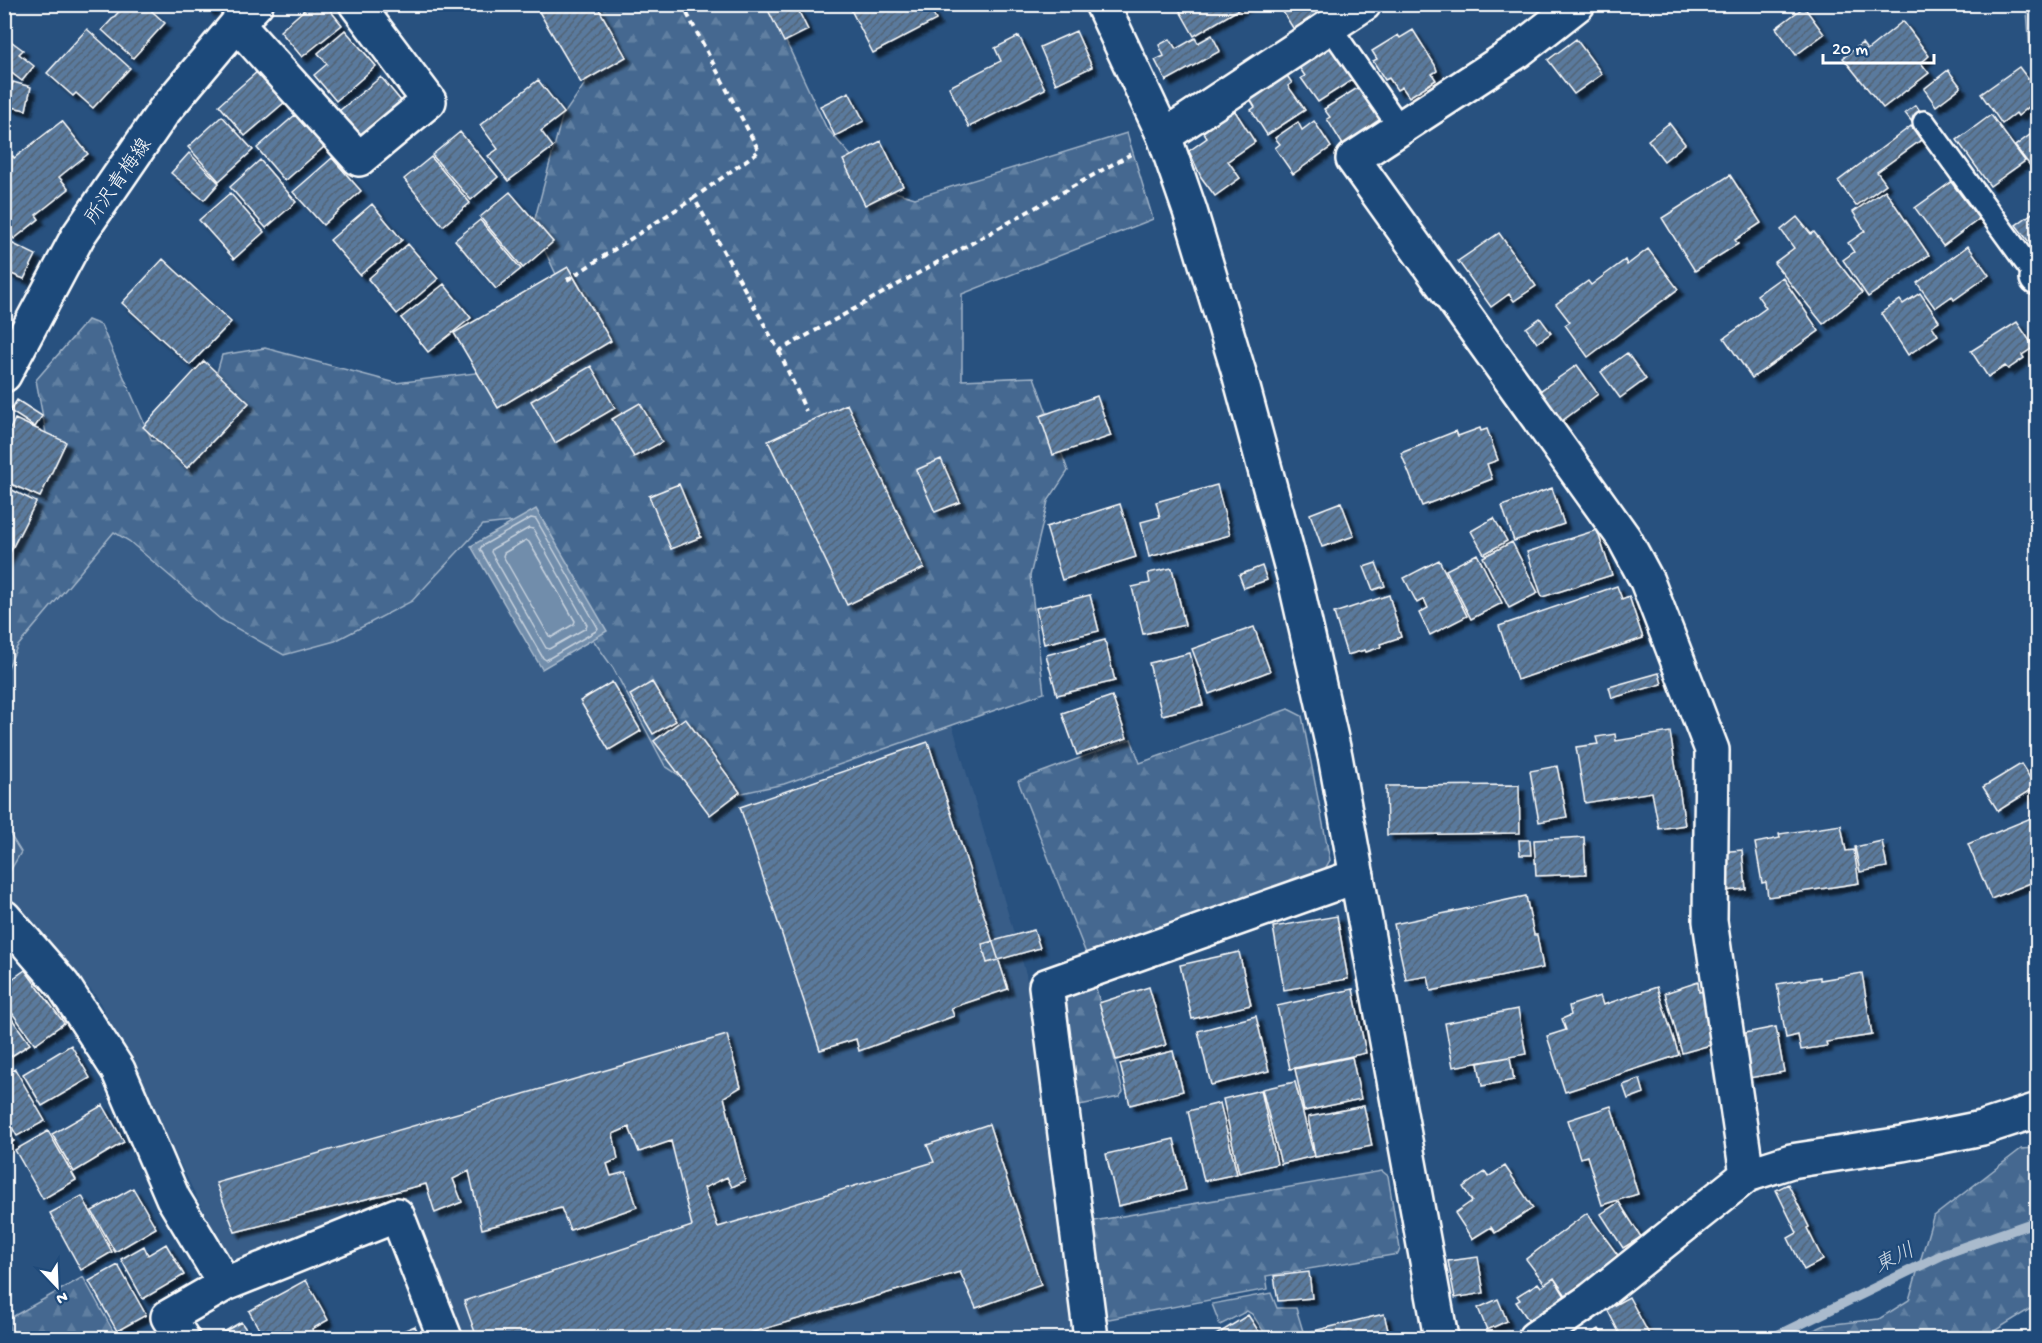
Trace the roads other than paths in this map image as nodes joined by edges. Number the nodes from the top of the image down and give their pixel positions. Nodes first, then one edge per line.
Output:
1 (356, 4) edge
2 (1102, 4) edge
3 (1364, 4) edge
4 (1578, 4) edge
5 (246, 14) edge
6 (1330, 27) junction
7 (1924, 122) dead end
8 (1400, 128) junction
9 (1164, 136) junction
10 (2037, 278) edge
11 (4, 375) edge
12 (1357, 876) junction
13 (4, 917) edge
14 (2037, 1110) edge
15 (1747, 1175) junction
16 (225, 1284) junction
17 (182, 1338) edge
18 (445, 1338) edge
19 (1091, 1338) edge
20 (1441, 1338) edge
21 (1535, 1338) edge

1 - 5 street
2 - 9 street
3 - 6 street
4 - 8 street
5 - 11 street, 所沢青梅線
6 - 8 lane
6 - 9 street
7 - 10 lane
8 - 15 street
9 - 12 street
12 - 19 street
12 - 20 street
13 - 16 street
14 - 15 street
15 - 21 street
16 - 17 street
16 - 18 street

